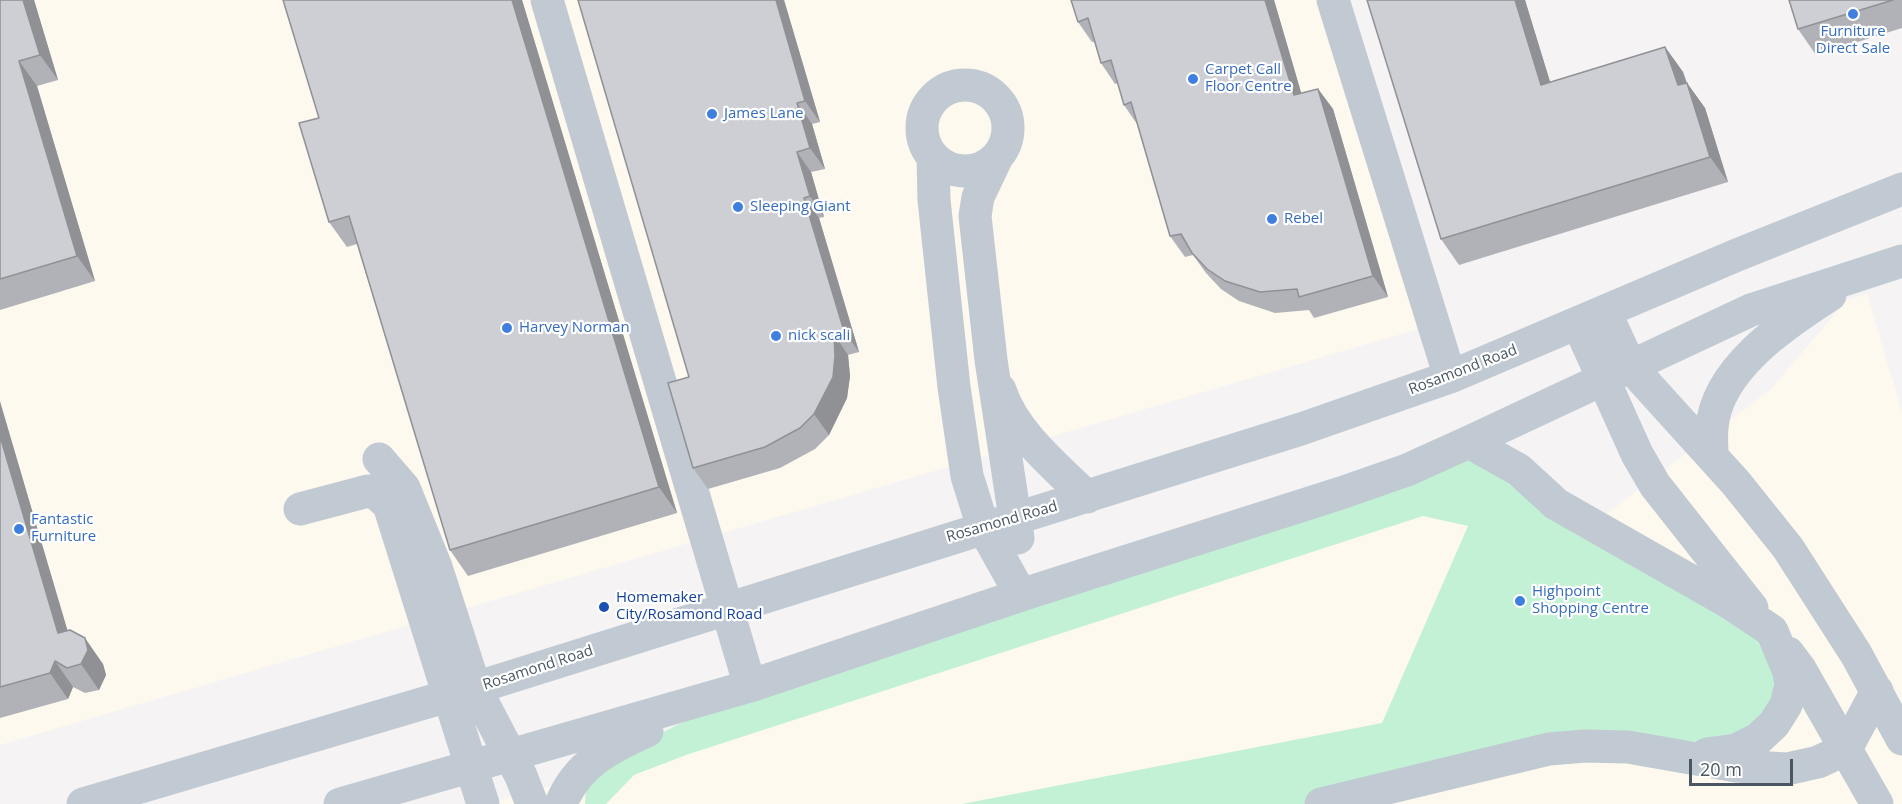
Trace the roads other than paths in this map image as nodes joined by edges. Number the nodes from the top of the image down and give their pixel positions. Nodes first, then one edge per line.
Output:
1 (547, 0) edge
2 (1333, 0) edge
3 (933, 158) junction
4 (997, 158) junction
5 (1902, 189) edge
6 (1902, 261) edge
7 (1864, 274) junction
8 (1591, 318) junction
9 (991, 360) junction
10 (1616, 373) junction
11 (1450, 376) junction
12 (1469, 442) junction
13 (1712, 456) junction
14 (379, 459) dead end
15 (1087, 497) junction
16 (300, 509) dead end
17 (1016, 517) junction
18 (983, 526) junction
19 (1022, 595) junction
20 (725, 608) junction
21 (1772, 631) junction
22 (750, 686) junction
23 (1877, 691) junction
24 (461, 692) junction
25 (1902, 739) edge
26 (1846, 749) junction
27 (1673, 753) junction
28 (508, 754) junction
29 (471, 765) junction
30 (352, 800) edge
31 (83, 804) edge
32 (412, 804) edge
33 (483, 804) edge
34 (532, 804) edge
35 (561, 804) edge
36 (1321, 804) edge
37 (1877, 804) edge

1 - 20 street
2 - 11 street
3 - 4 street
3 - 4 street
3 - 18 street
4 - 9 street
5 - 8 street, Rosamond Road
6 - 7 street
7 - 10 street
7 - 13 street
8 - 10 street
8 - 11 street, Rosamond Road
9 - 15 street
9 - 17 street
10 - 12 street
10 - 13 street
10 - 21 street
11 - 15 street, Rosamond Road
12 - 19 street
12 - 21 street
13 - 23 street
14 - 24 street
15 - 17 street, Rosamond Road
16 - 24 street
17 - 18 street, Rosamond Road
17 - 19 street
18 - 19 street
18 - 20 street, Rosamond Road
19 - 22 street
20 - 22 street
20 - 24 street, Rosamond Road
21 - 26 street
21 - 27 street
22 - 28 street
22 - 35 street
23 - 25 street
23 - 26 street
24 - 28 street
24 - 29 street
24 - 31 street, Rosamond Road
26 - 27 street
26 - 37 street
27 - 36 street
28 - 29 street
28 - 34 street
29 - 30 street
29 - 33 street
30 - 32 street

